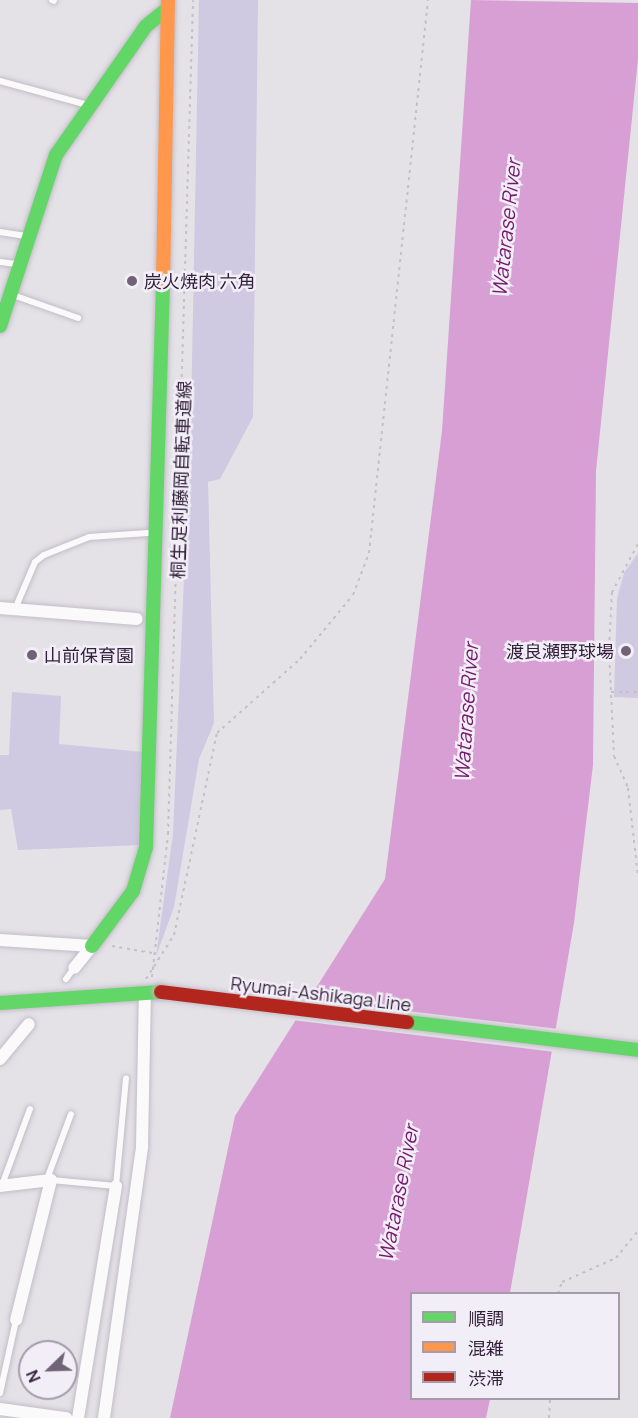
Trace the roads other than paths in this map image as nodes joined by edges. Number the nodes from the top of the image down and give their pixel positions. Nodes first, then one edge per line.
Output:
1 (168, 4) edge
2 (0, 81) edge
3 (88, 105) junction
4 (0, 232) edge
5 (26, 236) junction
6 (0, 262) edge
7 (18, 264) junction
8 (9, 294) junction
9 (78, 318) dead end
10 (0, 326) edge
11 (148, 533) dead end
12 (0, 608) edge
13 (15, 609) junction
14 (137, 619) dead end
15 (0, 940) edge
16 (99, 945) junction
17 (74, 968) joint
18 (66, 978) dead end
19 (145, 992) junction
20 (0, 1003) edge
21 (33, 1020) dead end
22 (638, 1050) edge
23 (0, 1059) edge
24 (126, 1078) dead end
25 (30, 1109) dead end
26 (71, 1114) dead end
27 (49, 1179) junction
28 (1, 1186) edge
29 (116, 1186) junction
30 (16, 1320) joint
31 (0, 1393) edge
32 (0, 1409) edge
33 (66, 1418) edge
34 (78, 1418) edge
35 (104, 1418) edge

1 - 3 street
1 - 16 street
2 - 3 lane
3 - 5 street
4 - 5 lane
5 - 7 street
6 - 7 lane
7 - 8 street
8 - 9 lane
8 - 10 street
11 - 13 lane
12 - 13 street
13 - 14 street
15 - 16 street
16 - 17 street
17 - 18 lane
19 - 20 street, Ryumai-Ashikaga Line
19 - 22 street, Ryumai-Ashikaga Line, bridge
19 - 35 street
21 - 23 street
24 - 29 lane
25 - 28 lane
26 - 27 lane
27 - 28 street
27 - 29 lane
27 - 30 street
29 - 34 street
30 - 31 lane
32 - 33 street

